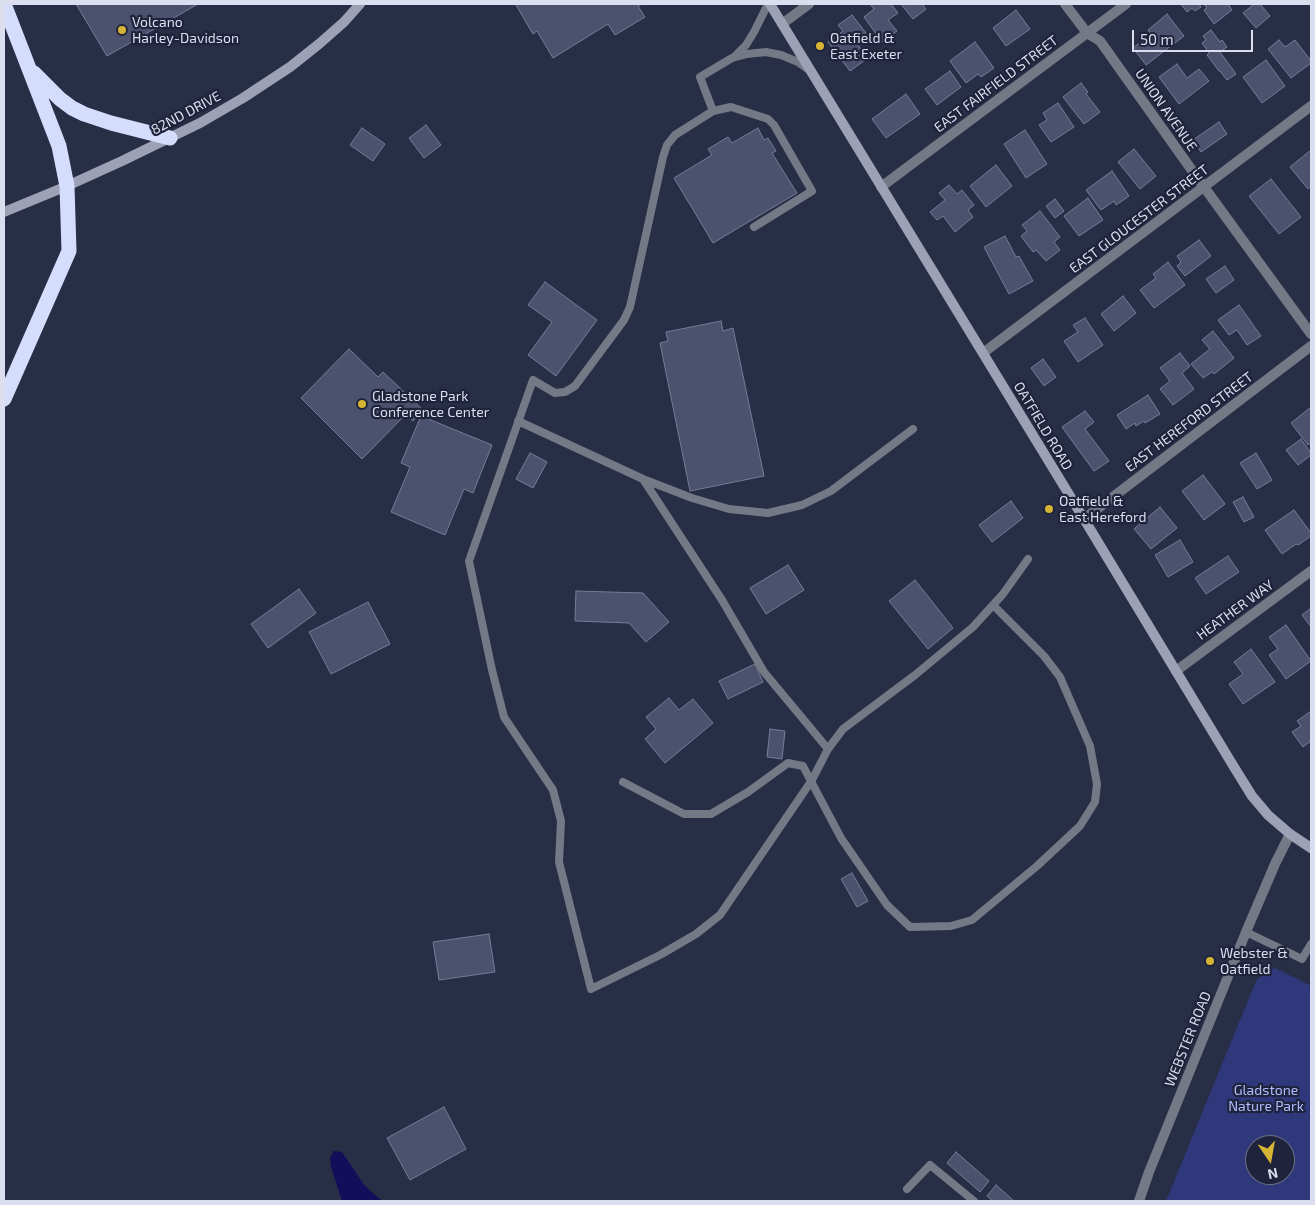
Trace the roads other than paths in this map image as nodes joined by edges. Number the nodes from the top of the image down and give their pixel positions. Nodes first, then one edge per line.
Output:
1 (4, 4) edge
2 (360, 4) edge
3 (769, 4) edge
4 (809, 4) edge
5 (1065, 4) edge
6 (1126, 4) edge
7 (782, 24) junction
8 (1087, 33) junction
9 (732, 58) junction
10 (28, 67) junction
11 (811, 71) junction
12 (1311, 106) edge
13 (713, 111) junction
14 (170, 138) junction
15 (67, 186) junction
16 (881, 187) junction
17 (1204, 187) junction
18 (4, 212) edge
19 (754, 227) dead end
20 (1311, 334) edge
21 (1311, 346) edge
22 (983, 353) junction
23 (4, 399) edge
24 (518, 421) junction
25 (913, 429) dead end
26 (643, 478) junction
27 (1084, 519) junction
28 (1028, 559) dead end
29 (1311, 571) edge
30 (993, 605) junction
31 (1176, 671) junction
32 (828, 749) junction
33 (812, 780) junction
34 (623, 782) dead end
35 (1290, 834) junction
36 (1311, 848) edge
37 (1246, 932) junction
38 (1311, 944) edge
39 (907, 1189) dead end
40 (974, 1201) edge
41 (1139, 1201) edge

1 - 10 highway
2 - 14 main road, 82ND DRIVE
3 - 7 main road, OATFIELD ROAD
3 - 9 lane
4 - 7 street
5 - 8 street, UNION AVENUE
6 - 8 street, EAST FAIRFIELD STREET
7 - 11 main road, OATFIELD ROAD
8 - 16 street, EAST FAIRFIELD STREET
8 - 17 street, UNION AVENUE
9 - 11 lane
9 - 13 lane
10 - 14 highway
10 - 15 highway
11 - 16 main road, OATFIELD ROAD
12 - 17 street, EAST GLOUCESTER STREET
13 - 19 lane
13 - 24 lane
14 - 15 main road, 82ND DRIVE
15 - 18 main road, 82ND DRIVE
15 - 23 highway
16 - 22 main road, OATFIELD ROAD
17 - 20 street, UNION AVENUE
17 - 22 street, EAST GLOUCESTER STREET
21 - 27 street, EAST HEREFORD STREET
22 - 27 main road, OATFIELD ROAD
24 - 26 lane
24 - 33 lane
25 - 26 lane
26 - 32 lane
27 - 31 main road, OATFIELD ROAD
28 - 30 lane
29 - 31 street, HEATHER WAY
30 - 32 lane
30 - 33 lane
31 - 35 main road, OATFIELD ROAD
32 - 33 lane
33 - 34 lane
35 - 36 main road, OATFIELD ROAD
35 - 37 street, WEBSTER ROAD
37 - 38 lane
37 - 41 street, WEBSTER ROAD
39 - 40 lane

